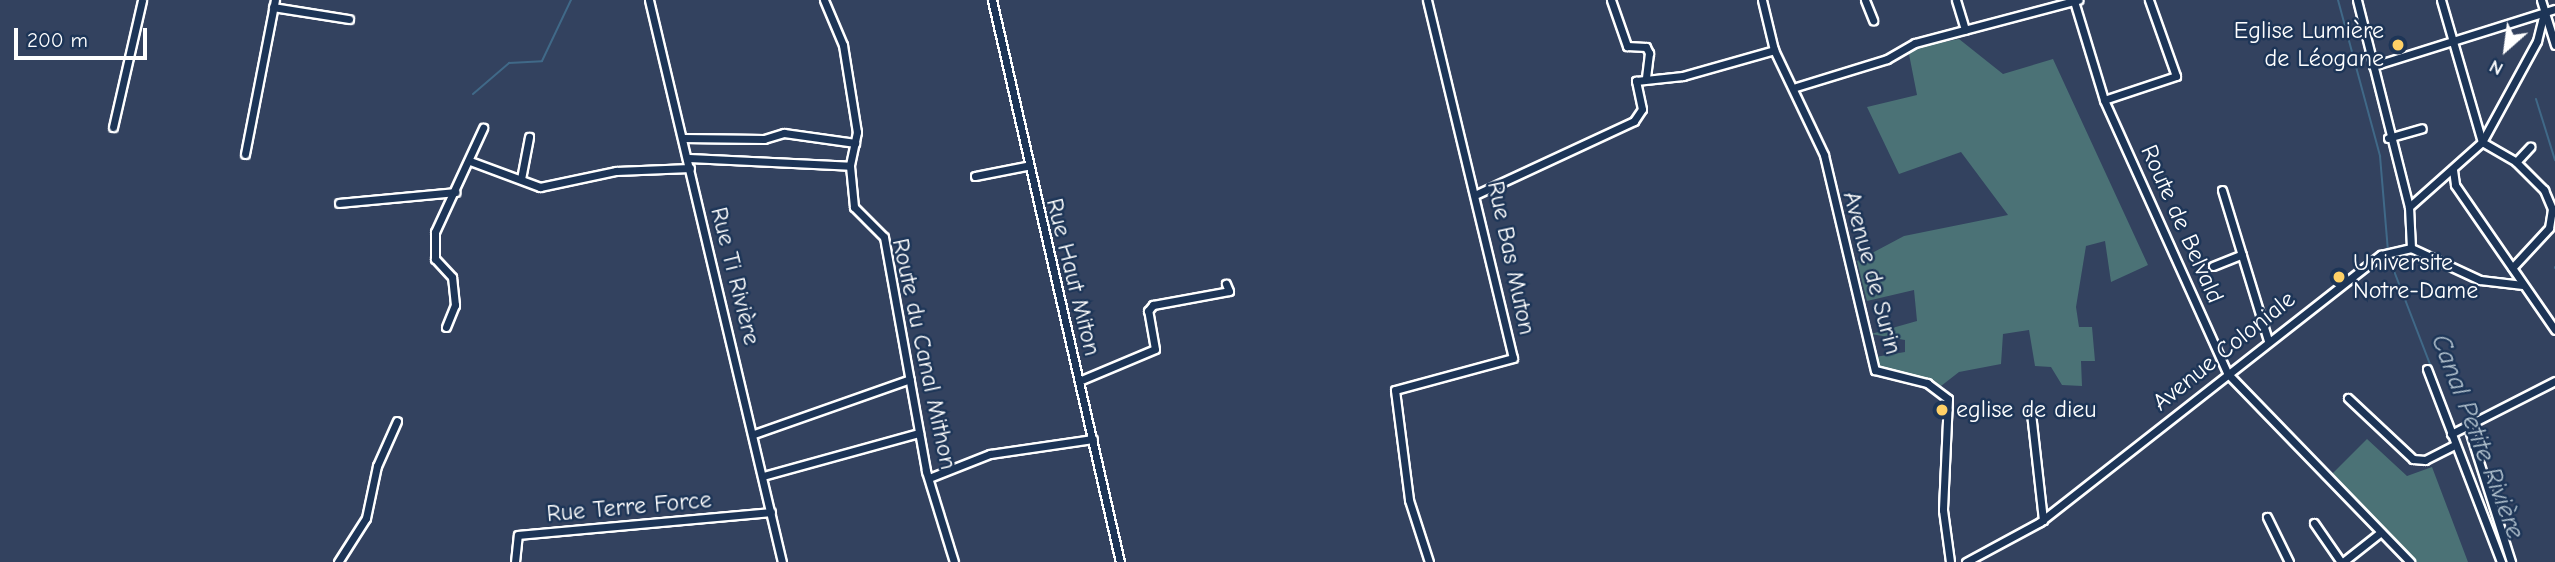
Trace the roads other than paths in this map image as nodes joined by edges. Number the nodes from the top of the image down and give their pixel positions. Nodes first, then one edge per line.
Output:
1 (142, 0) edge
2 (649, 0) edge
3 (824, 0) edge
4 (992, 0) edge
5 (1427, 0) edge
6 (1611, 0) edge
7 (1762, 0) edge
8 (1865, 0) edge
9 (1956, 0) edge
10 (2076, 0) edge
11 (2149, 0) edge
12 (2357, 0) edge
13 (2441, 0) edge
14 (2541, 0) edge
15 (274, 4) edge
16 (2555, 9) edge
17 (2544, 12) junction
18 (349, 19) dead end
19 (1872, 20) dead end
20 (1965, 30) junction
21 (2453, 42) junction
22 (2555, 45) edge
23 (1774, 50) junction
24 (2373, 66) junction
25 (1646, 78) junction
26 (1796, 87) junction
27 (2104, 100) junction
28 (113, 127) dead end
29 (482, 128) dead end
30 (2423, 128) dead end
31 (529, 137) dead end
32 (683, 138) junction
33 (2388, 138) junction
34 (855, 142) junction
35 (2482, 142) junction
36 (2530, 147) dead end
37 (246, 154) dead end
38 (689, 158) junction
39 (470, 161) junction
40 (2516, 162) junction
41 (850, 166) junction
42 (1026, 166) junction
43 (690, 168) junction
44 (2453, 170) junction
45 (975, 176) dead end
46 (521, 179) junction
47 (2222, 190) dead end
48 (455, 192) junction
49 (1477, 194) junction
50 (339, 203) dead end
51 (2409, 208) junction
52 (2554, 208) edge
53 (2411, 248) junction
54 (2242, 254) junction
55 (2213, 266) dead end
56 (2512, 268) junction
57 (1226, 284) dead end
58 (2523, 285) junction
59 (2551, 316) edge
60 (446, 327) dead end
61 (2555, 330) edge
62 (2268, 340) junction
63 (2427, 369) dead end
64 (2228, 374) junction
65 (910, 379) junction
66 (1079, 381) junction
67 (2555, 381) edge
68 (2348, 398) dead end
69 (2031, 412) dead end
70 (397, 421) dead end
71 (2465, 428) junction
72 (919, 433) junction
73 (754, 434) junction
74 (2451, 434) junction
75 (1093, 439) junction
76 (2455, 444) junction
77 (763, 476) junction
78 (929, 478) junction
79 (771, 512) junction
80 (2267, 517) dead end
81 (2043, 520) junction
82 (2314, 523) dead end
83 (2381, 532) junction
84 (1991, 552) junction
85 (338, 562) edge
86 (515, 562) edge
87 (782, 562) edge
88 (954, 562) edge
89 (1120, 562) edge
90 (1429, 562) edge
91 (1950, 562) edge
92 (1966, 562) edge
93 (1995, 562) edge
94 (2289, 562) edge
95 (2342, 562) edge
96 (2410, 562) edge
97 (2501, 562) edge
98 (2511, 562) edge

1 - 28 street
2 - 32 street, Rue Ti Rivière
3 - 34 street, Route du Canal Mithon
4 - 42 street, Rue Haut Miton
5 - 49 street, Rue Bas Muton
6 - 25 street
7 - 23 street, Avenue de Surin
8 - 19 street
9 - 20 street
10 - 20 street
10 - 27 street, Route de Belvald
11 - 27 street
12 - 24 street
13 - 21 street
14 - 17 street
15 - 18 street
15 - 37 street
16 - 17 street
17 - 21 street
17 - 22 street
17 - 35 street
20 - 26 street
21 - 24 street
21 - 35 street
23 - 25 street
23 - 26 street, Avenue de Surin
24 - 33 street
25 - 49 street
26 - 91 street, Avenue de Surin
27 - 64 street, Route de Belvald
29 - 39 street
30 - 33 street
31 - 46 street
32 - 34 street
32 - 38 street, Rue Ti Rivière
33 - 51 street
34 - 41 street, Route du Canal Mithon
35 - 40 street
35 - 44 street
36 - 40 street
38 - 41 street
38 - 43 street, Rue Ti Rivière
39 - 46 street
39 - 48 street
40 - 52 street
41 - 65 street, Route du Canal Mithon
42 - 45 street
42 - 66 street, Rue Haut Miton
43 - 46 street
43 - 73 street, Rue Ti Rivière
44 - 51 street
44 - 56 street
47 - 54 street
48 - 50 street
48 - 60 street
49 - 90 street, Rue Bas Muton
51 - 53 street
52 - 56 street
53 - 58 street
53 - 62 street, Avenue Coloniale
54 - 55 street
54 - 62 street
56 - 58 street
57 - 66 street
58 - 59 street
59 - 61 street
62 - 64 street, Avenue Coloniale
63 - 74 street
64 - 81 street, Avenue Coloniale
64 - 83 street, Route de Belvald
65 - 72 street, Route du Canal Mithon
65 - 73 street
66 - 75 street, Rue Haut Miton
67 - 71 street
68 - 76 street
69 - 81 street
70 - 85 street
71 - 74 street
71 - 98 street
72 - 77 street
72 - 78 street, Route du Canal Mithon
73 - 77 street, Rue Ti Rivière
74 - 76 street
75 - 78 street
75 - 89 street, Rue Haut Miton
76 - 97 street
77 - 79 street, Rue Ti Rivière
78 - 88 street, Route du Canal Mithon
79 - 86 street, Rue Terre Force
79 - 87 street, Rue Ti Rivière
80 - 94 street
81 - 84 street, Avenue Coloniale
82 - 95 street
83 - 95 street
83 - 96 street, Route de Belvald
84 - 92 street, Avenue Coloniale
84 - 93 street

